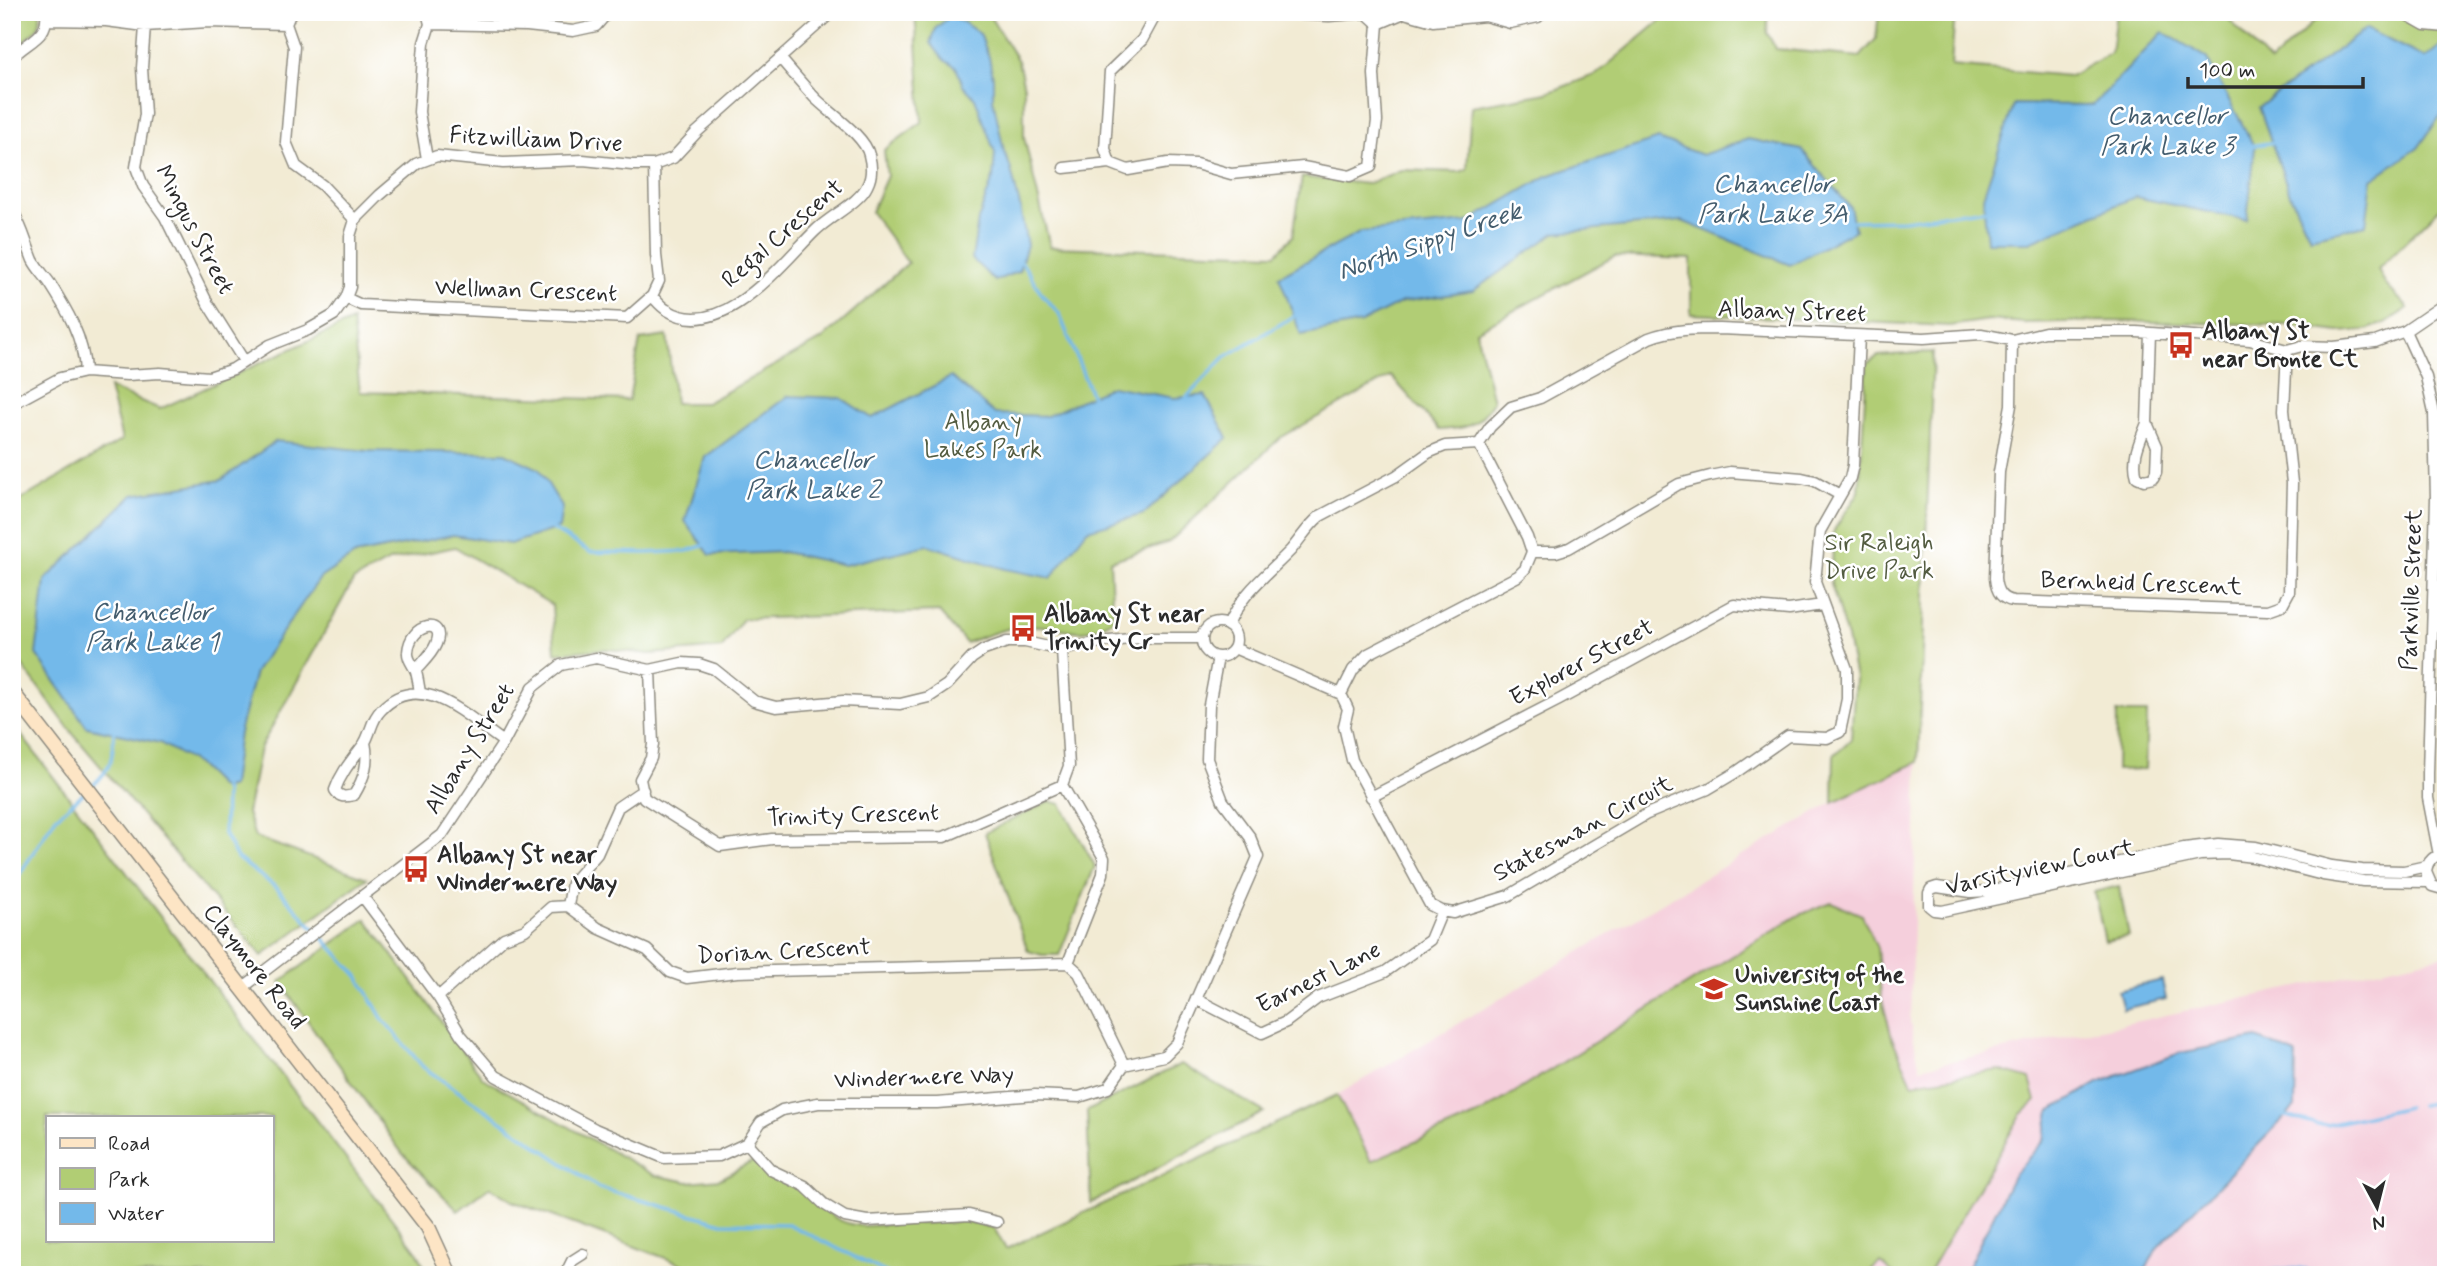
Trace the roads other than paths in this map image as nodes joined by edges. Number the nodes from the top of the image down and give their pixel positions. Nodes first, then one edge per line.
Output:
1 (291, 12) edge
2 (608, 12) edge
3 (1249, 12) edge
4 (1542, 12) edge
5 (2403, 12) edge
6 (2425, 12) edge
7 (829, 13) edge
8 (1157, 13) edge
9 (46, 16) edge
10 (428, 18) edge
11 (286, 24) junction
12 (1378, 24) junction
13 (2446, 25) edge
14 (145, 26) junction
15 (12, 58) edge
16 (780, 58) junction
17 (427, 159) junction
18 (1110, 163) junction
19 (654, 165) junction
20 (1064, 168) dead end
21 (12, 210) edge
22 (355, 220) junction
23 (652, 296) junction
24 (346, 298) junction
25 (2446, 303) edge
26 (2405, 331) junction
27 (2150, 333) junction
28 (1859, 336) junction
29 (2012, 340) junction
30 (2287, 350) junction
31 (244, 361) junction
32 (85, 372) junction
33 (12, 404) edge
34 (2446, 410) edge
35 (2434, 413) junction
36 (2147, 423) dead end
37 (1479, 444) junction
38 (1840, 495) junction
39 (1532, 552) junction
40 (2440, 560) edge
41 (1822, 605) junction
42 (1228, 626) junction
43 (1202, 638) junction
44 (1234, 648) junction
45 (1062, 650) junction
46 (1219, 657) junction
47 (416, 670) dead end
48 (650, 670) junction
49 (12, 692) edge
50 (420, 693) junction
51 (1340, 694) junction
52 (365, 742) junction
53 (504, 743) junction
54 (1062, 785) junction
55 (643, 790) junction
56 (1371, 797) junction
57 (2255, 852) junction
58 (2442, 854) edge
59 (2427, 866) junction
60 (2428, 882) junction
61 (2446, 890) edge
62 (1989, 895) junction
63 (363, 898) junction
64 (568, 906) junction
65 (1442, 911) junction
66 (1068, 963) junction
67 (241, 989) junction
68 (438, 997) junction
69 (1196, 999) junction
70 (1124, 1065) junction
71 (747, 1143) junction
72 (997, 1222) dead end
73 (583, 1254) dead end
74 (450, 1275) edge
75 (565, 1275) edge

1 - 11 street
2 - 10 street
3 - 12 street
4 - 12 street
5 - 13 street
6 - 13 street
7 - 16 street, Fitzwilliam Drive
8 - 18 street
9 - 14 street
9 - 15 street
10 - 17 street
11 - 14 street
11 - 22 street
12 - 18 street
14 - 31 street, Mingus Street
16 - 19 street, Fitzwilliam Drive
16 - 23 street, Regal Crescent
17 - 19 street, Fitzwilliam Drive
17 - 22 street, Fitzwilliam Drive
18 - 20 street
19 - 23 street, Wellman Crescent
21 - 32 street
22 - 24 street
23 - 24 street, Wellman Crescent
24 - 31 street
25 - 26 street, Albany Street
26 - 30 street, Albany Street
26 - 35 street, Parkville Street
27 - 29 street, Albany Street
27 - 30 street, Albany Street
27 - 36 street
28 - 29 street, Albany Street
28 - 37 street, Albany Street
28 - 38 street
29 - 30 street, Bernheid Crescent
31 - 32 street
32 - 33 street
34 - 35 street
35 - 40 street, Parkville Street
37 - 39 street
37 - 42 street
38 - 39 street
38 - 41 street
39 - 51 street
40 - 58 street, Parkville Street
41 - 56 street, Explorer Street
41 - 65 street, Statesman Circuit
42 - 43 street
42 - 44 street
43 - 45 street, Albany Street
43 - 46 street
44 - 46 street
44 - 51 street
45 - 48 street, Albany Street
45 - 54 street
46 - 69 street
47 - 50 street
48 - 53 street, Albany Street
48 - 55 street
49 - 67 main road, Claymore Road
50 - 52 street
50 - 53 street
51 - 56 street
52 - 52 street
53 - 63 street, Albany Street
54 - 55 street, Trinity Crescent
54 - 66 street
55 - 64 street
56 - 65 street
57 - 59 street, Varsityview Court
57 - 60 street, Varsityview Court
57 - 62 street, Varsityview Court
58 - 59 street
59 - 60 street
60 - 61 street
62 - 62 street, Varsityview Court
63 - 67 street, Albany Street
63 - 68 street, Windermere Way
64 - 66 street, Dorian Crescent
64 - 68 street
65 - 69 street, Earnest Lane
66 - 70 street
67 - 74 main road, Claymore Road
68 - 71 street, Windermere Way
69 - 70 street
70 - 71 street, Windermere Way
71 - 72 street
73 - 75 street

